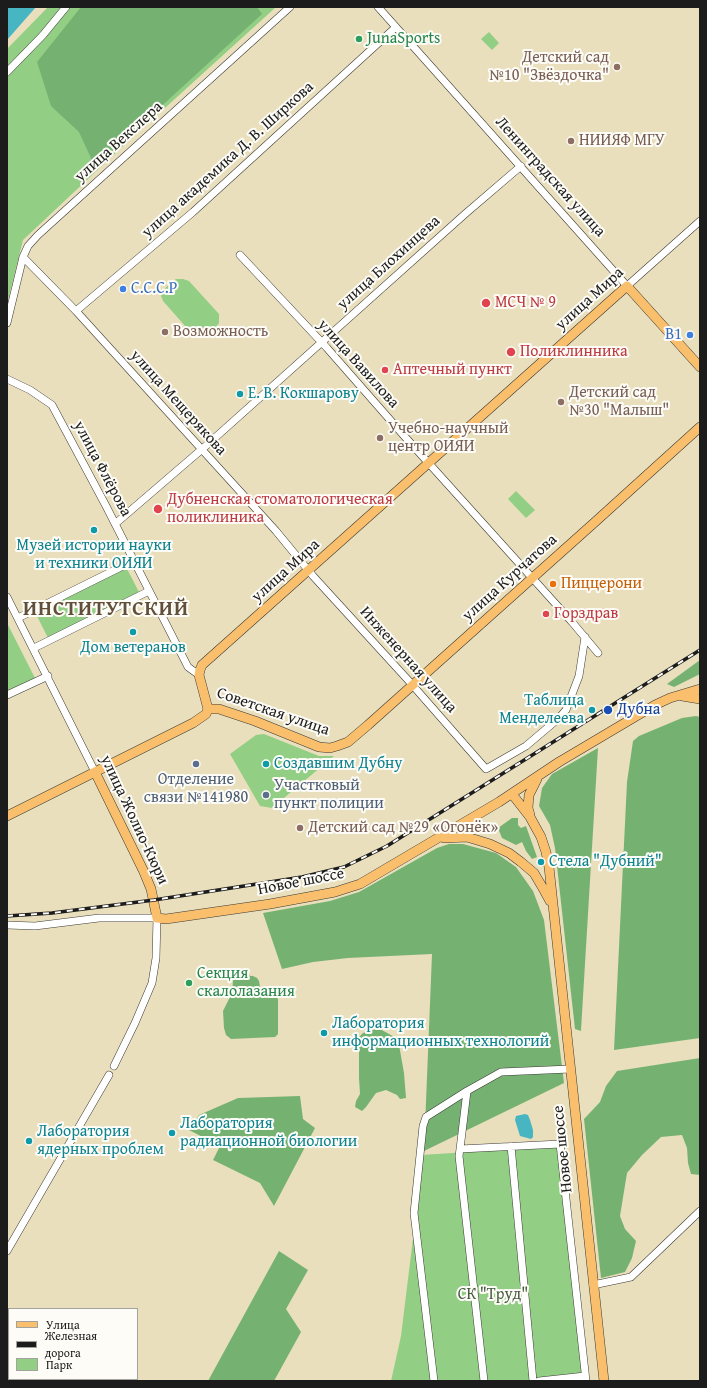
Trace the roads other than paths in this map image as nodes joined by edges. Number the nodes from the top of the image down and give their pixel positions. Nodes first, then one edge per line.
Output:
1 (66, 7) edge
2 (290, 7) edge
3 (378, 7) edge
4 (396, 27) junction
5 (7, 72) edge
6 (520, 166) junction
7 (700, 221) edge
8 (240, 255) dead end
9 (23, 256) junction
10 (627, 286) junction
11 (76, 311) junction
12 (7, 323) edge
13 (322, 343) junction
14 (700, 368) edge
15 (7, 379) edge
16 (700, 427) edge
17 (202, 450) junction
18 (428, 463) junction
19 (115, 524) junction
20 (133, 561) junction
21 (309, 571) junction
22 (532, 578) junction
23 (149, 591) junction
24 (7, 596) edge
25 (18, 618) junction
26 (585, 637) junction
27 (34, 648) junction
28 (598, 653) dead end
29 (199, 675) junction
30 (48, 676) junction
31 (413, 685) junction
32 (700, 689) edge
33 (7, 695) edge
34 (676, 696) junction
35 (700, 699) edge
36 (208, 709) junction
37 (337, 746) joint
38 (95, 772) junction
39 (539, 776) junction
40 (512, 794) junction
41 (7, 816) edge
42 (530, 817) junction
43 (464, 823) junction
44 (438, 839) junction
45 (474, 839) junction
46 (549, 867) junction
47 (534, 873) junction
48 (553, 915) junction
49 (157, 918) junction
50 (7, 925) edge
51 (114, 1066) dead end
52 (570, 1069) junction
53 (109, 1075) dead end
54 (467, 1091) junction
55 (511, 1146) junction
56 (460, 1149) junction
57 (700, 1211) edge
58 (7, 1251) edge
59 (593, 1285) junction
60 (585, 1378) edge
61 (434, 1381) edge
62 (484, 1381) edge
63 (533, 1381) edge
64 (539, 1381) edge
65 (604, 1381) edge

1 - 5 street
2 - 9 street, улица Векслера
3 - 4 street, Ленинградская улица
4 - 6 street, Ленинградская улица
4 - 11 street, улица академика Д. В. Ширкова
6 - 10 street, Ленинградская улица
6 - 13 street, улица Блохинцева
7 - 10 street, улица Мира
8 - 13 street, улица Вавилова
9 - 11 street, улица Мещерякова
9 - 12 street, улица Векслера
10 - 14 main road, Ленинградская улица
10 - 18 main road, улица Мира
11 - 17 street, улица Мещерякова
13 - 17 street, улица Блохинцева
13 - 18 street, улица Вавилова
15 - 19 street, улица Флёрова
16 - 22 main road, улица Курчатова
17 - 19 street, улица Блохинцева
17 - 21 street, улица Мещерякова
18 - 21 main road, улица Мира
18 - 22 street, улица Вавилова
19 - 20 street, улица Флёрова
20 - 23 street, улица Флёрова
20 - 25 street
21 - 29 main road, улица Мира
21 - 31 street, Инженерная улица
22 - 26 street, улица Вавилова
22 - 31 main road, улица Курчатова
23 - 27 street
23 - 29 street, улица Флёрова
24 - 25 street, улица Жолио-Кюри
25 - 27 street, улица Жолио-Кюри
26 - 28 street, улица Вавилова
26 - 31 street, Инженерная улица
27 - 30 street, улица Жолио-Кюри
29 - 36 main road, Советская улица
30 - 33 street
30 - 38 street, улица Жолио-Кюри
31 - 37 main road, улица Курчатова
32 - 34 main road
34 - 35 main road
34 - 39 main road
36 - 37 main road, Советская улица
36 - 38 main road
38 - 41 main road
38 - 49 main road, улица Жолио-Кюри
39 - 40 main road
39 - 42 main road, Новое шоссе
40 - 42 main road, Новое шоссе
40 - 43 main road, Новое шоссе
42 - 46 main road, Новое шоссе
43 - 44 main road, Новое шоссе
43 - 45 main road
44 - 45 main road, Новое шоссе
44 - 49 main road, Новое шоссе
45 - 47 main road, Новое шоссе
46 - 47 main road
46 - 48 main road, Новое шоссе
47 - 48 main road, Новое шоссе
48 - 52 main road, Новое шоссе
49 - 50 street
49 - 51 street, улица Жолио-Кюри
52 - 54 street
52 - 59 main road, Новое шоссе
53 - 58 street
54 - 56 street
54 - 61 street
55 - 56 street
55 - 60 street
55 - 63 street
56 - 62 street
57 - 59 street
59 - 65 main road, Новое шоссе
60 - 64 street

